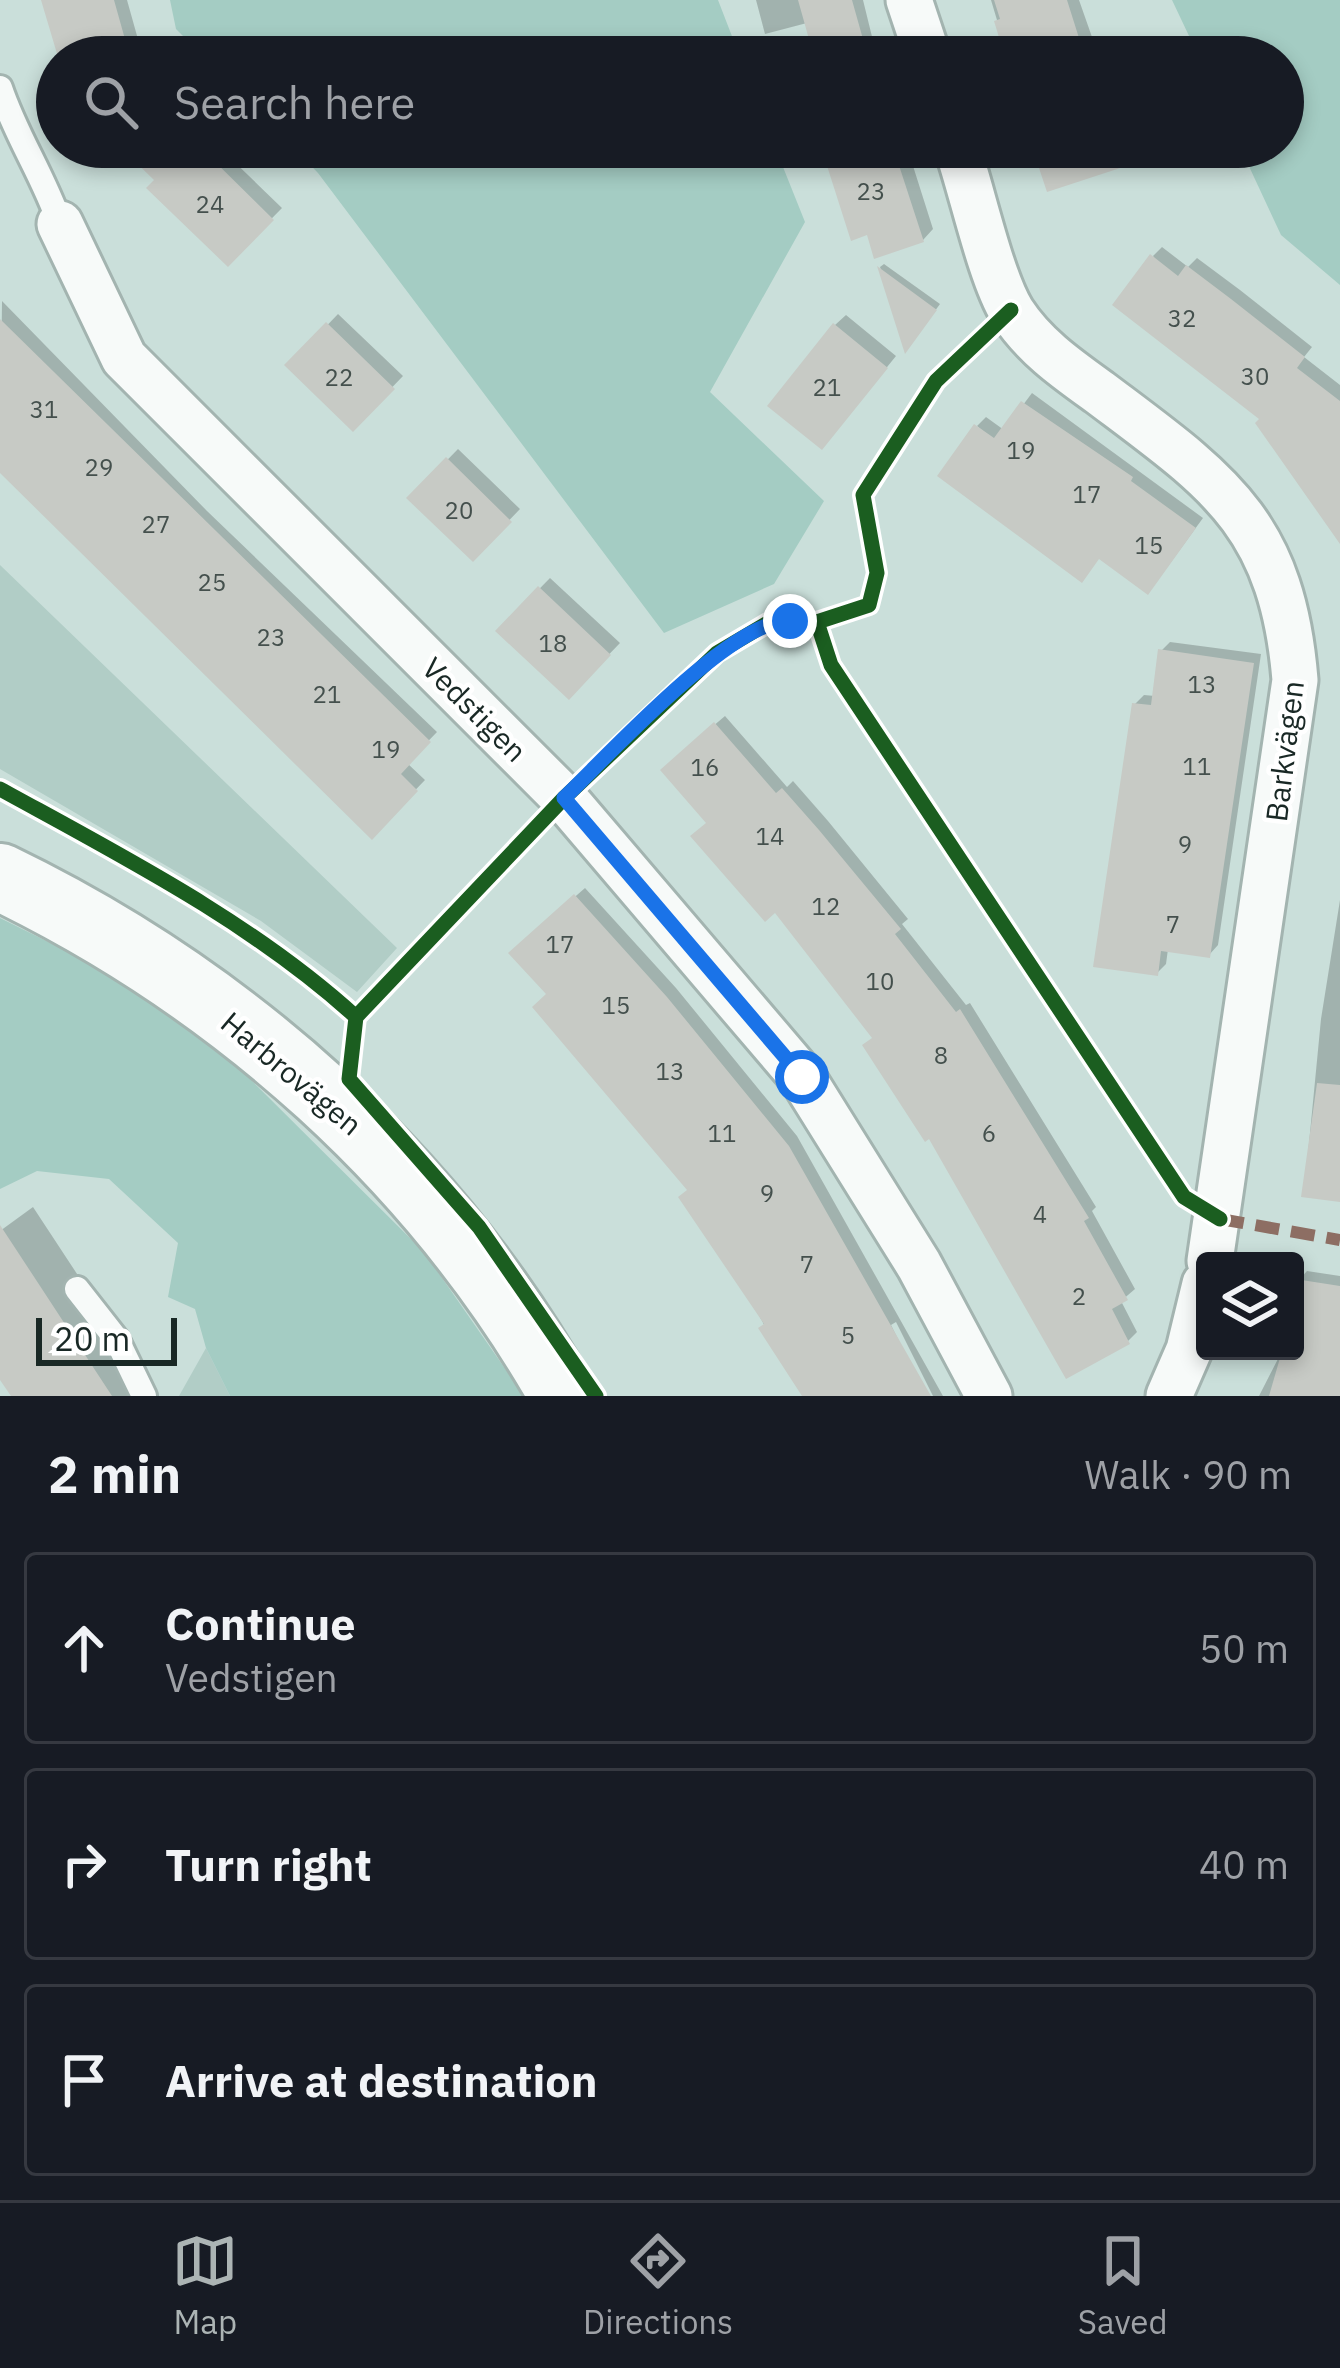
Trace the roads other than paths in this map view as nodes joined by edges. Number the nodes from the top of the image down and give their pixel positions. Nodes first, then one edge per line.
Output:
1 (909, 0) edge
2 (921, 36) edge
3 (0, 88) edge
4 (36, 161) edge
5 (39, 168) edge
6 (964, 168) edge
7 (60, 224) joint
8 (0, 877) edge
9 (1211, 1252) edge
10 (77, 1289) dead end
11 (1196, 1321) edge
12 (144, 1396) edge
13 (563, 1396) edge
14 (988, 1396) edge
15 (1169, 1396) edge

1 - 2 street
3 - 4 lane
5 - 7 lane
6 - 9 street, Barkvägen
7 - 14 street, Vedstigen
8 - 13 street, Harbrovägen
10 - 12 lane
11 - 15 street

